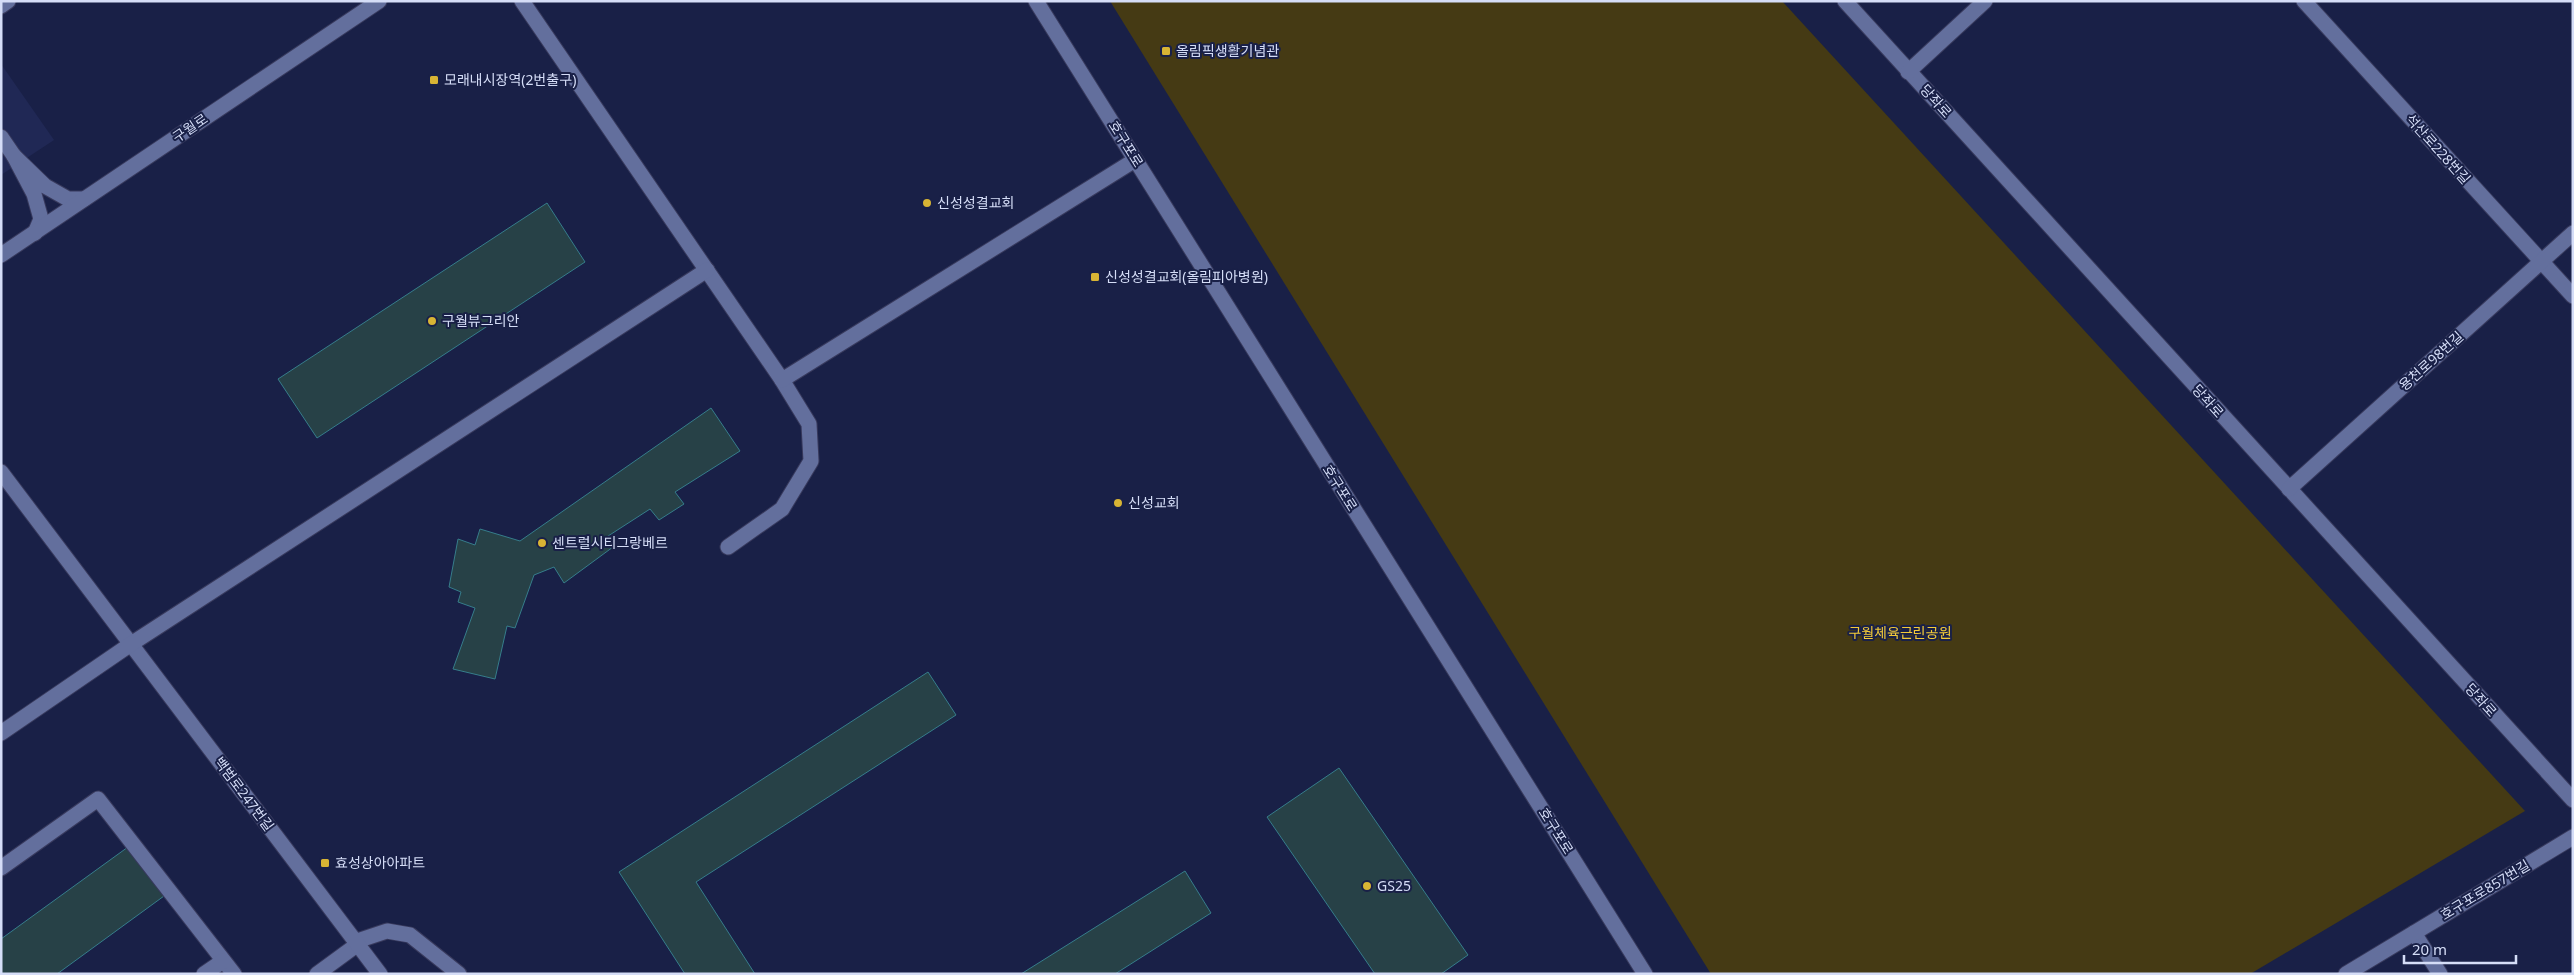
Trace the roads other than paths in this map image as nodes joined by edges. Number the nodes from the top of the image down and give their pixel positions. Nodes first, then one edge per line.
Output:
1 (8, 1) edge
2 (380, 1) edge
3 (522, 1) edge
4 (1036, 1) edge
5 (1844, 1) edge
6 (1985, 1) edge
7 (2304, 1) edge
8 (1, 6) edge
9 (1908, 72) junction
10 (1, 137) edge
11 (14, 156) junction
12 (1135, 160) junction
13 (84, 199) junction
14 (2573, 232) edge
15 (35, 233) junction
16 (1, 256) edge
17 (2541, 261) junction
18 (707, 270) junction
19 (2573, 296) edge
20 (782, 380) junction
21 (1, 472) edge
22 (2289, 489) junction
23 (728, 547) dead end
24 (131, 644) junction
25 (1, 733) edge
26 (2573, 800) edge
27 (2573, 837) edge
28 (1, 868) edge
29 (2414, 933) junction
30 (358, 944) junction
31 (223, 960) junction
32 (204, 974) edge
33 (234, 974) edge
34 (316, 974) edge
35 (380, 974) edge
36 (459, 974) edge
37 (1645, 974) edge
38 (2346, 974) edge
39 (2440, 974) edge

1 - 8 street
2 - 13 street, 구월로
3 - 18 street
4 - 12 street, 호구포로
5 - 9 street, 당좌로
6 - 9 street
7 - 17 street, 석산로228번길
9 - 22 street, 당좌로
10 - 11 street
11 - 13 street
11 - 15 street
12 - 20 street
12 - 37 street, 호구포로
13 - 15 street, 구월로
14 - 17 street, 용천로98번길
15 - 16 street, 구월로
17 - 19 street, 석산로228번길
17 - 22 street, 용천로98번길
18 - 20 street
18 - 24 street
20 - 23 street
21 - 24 street, 백범로247번길
22 - 26 street, 당좌로
24 - 25 street
24 - 30 street, 백범로247번길
27 - 29 street, 호구포로857번길
28 - 31 street
29 - 38 street, 호구포로857번길
29 - 39 street
30 - 34 street
30 - 35 street, 백범로247번길
30 - 36 street
31 - 32 street
31 - 33 street

